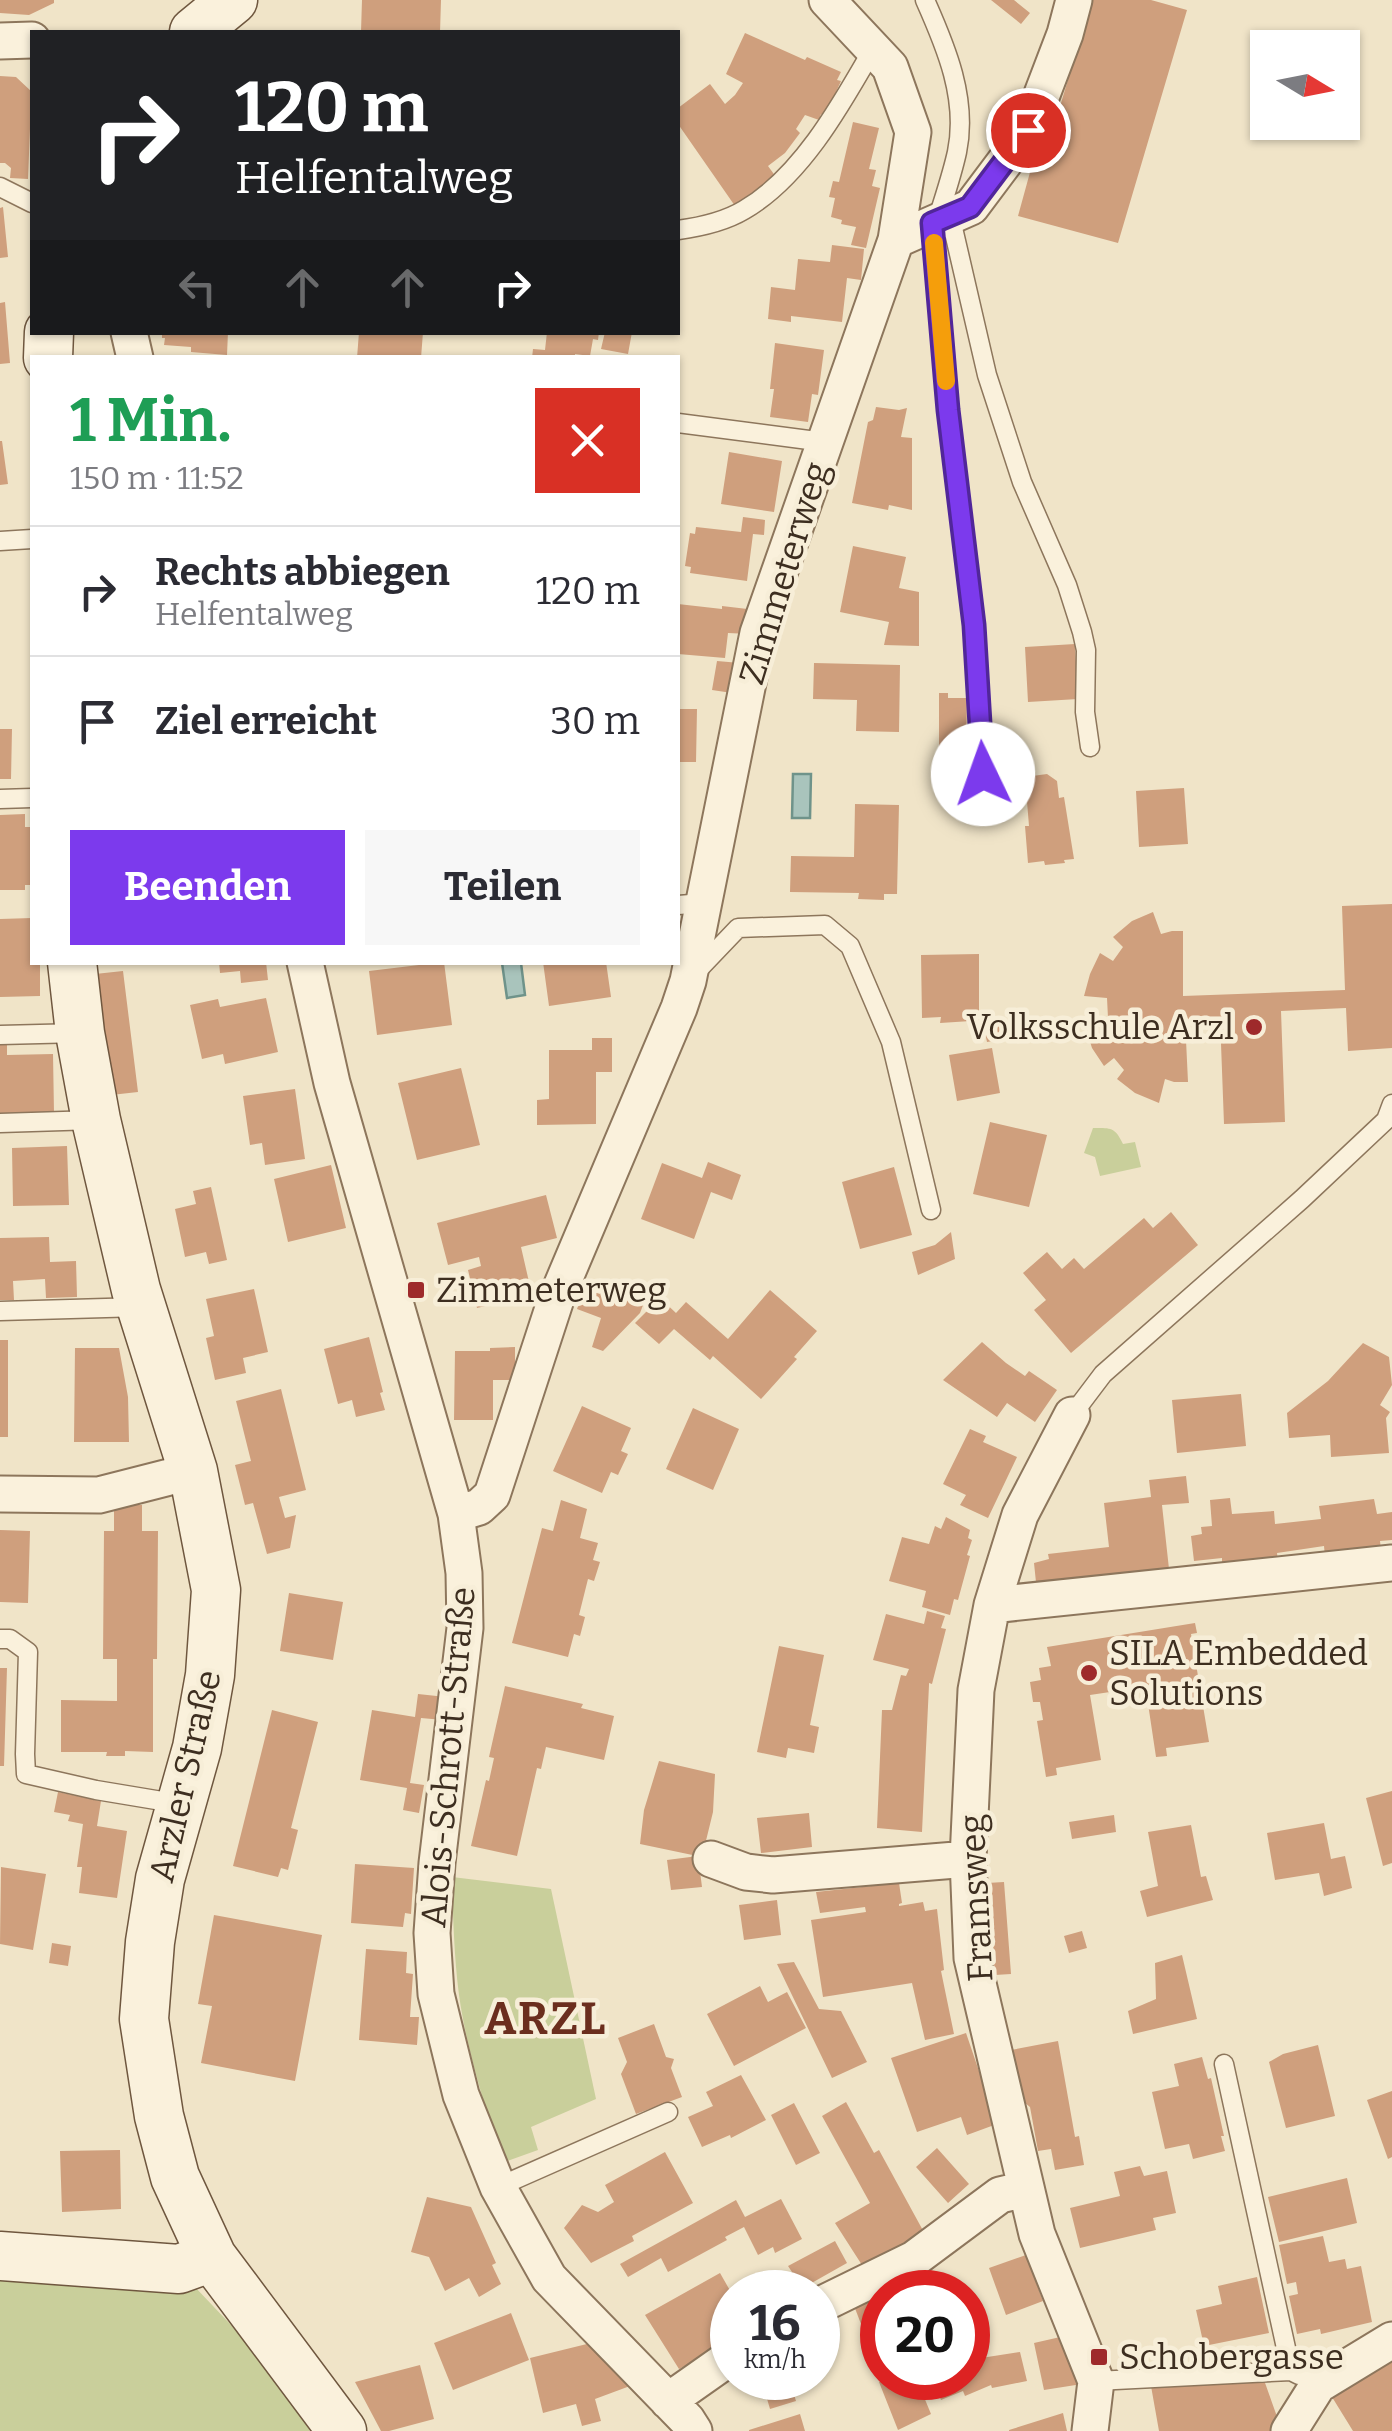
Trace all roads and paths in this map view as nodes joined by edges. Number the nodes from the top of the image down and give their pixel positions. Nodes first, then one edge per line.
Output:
1 (195, 0) edge
2 (233, 0) edge
3 (827, 0) edge
4 (925, 0) edge
5 (1074, 0) edge
6 (172, 30) edge
7 (196, 30) edge
8 (30, 40) edge
9 (0, 42) edge
10 (873, 49) junction
11 (0, 187) edge
12 (30, 202) edge
13 (940, 220) junction
14 (680, 230) edge
15 (896, 240) junction
16 (680, 423) edge
17 (824, 442) junction
18 (30, 539) edge
19 (0, 541) edge
20 (1090, 747) dead end
21 (983, 774) dead end
22 (30, 798) edge
23 (0, 799) edge
24 (691, 904) edge
25 (72, 965) edge
26 (306, 965) edge
27 (688, 981) junction
28 (80, 1033) junction
29 (0, 1035) edge
30 (1392, 1104) edge
31 (96, 1120) junction
32 (0, 1122) edge
33 (931, 1210) dead end
34 (141, 1307) junction
35 (0, 1311) edge
36 (1072, 1415) joint
37 (193, 1471) junction
38 (0, 1494) edge
39 (456, 1514) junction
40 (1392, 1563) edge
41 (992, 1604) junction
42 (0, 1638) edge
43 (180, 1804) junction
44 (711, 1859) dead end
45 (968, 1859) junction
46 (1224, 2064) dead end
47 (668, 2112) dead end
48 (498, 2187) junction
49 (1025, 2188) junction
50 (0, 2256) edge
51 (212, 2258) junction
52 (840, 2295) edge
53 (1392, 2340) edge
54 (710, 2371) edge
55 (1305, 2378) junction
56 (1096, 2381) junction
57 (668, 2401) junction
58 (342, 2431) edge
59 (694, 2431) edge
60 (1090, 2431) edge
61 (1290, 2431) edge

1 - 6 main road
2 - 7 main road
3 - 10 street, Zimmeterweg
4 - 13 lane
5 - 13 street
8 - 9 street
10 - 14 lane
10 - 15 street, Zimmeterweg
11 - 12 lane
13 - 15 street
13 - 20 lane
13 - 21 lane
15 - 17 street, Zimmeterweg
16 - 17 lane
17 - 24 street, Zimmeterweg
18 - 19 lane
22 - 23 lane
24 - 27 street, Zimmeterweg
25 - 28 main road, Arzler Straße
26 - 39 street, Alois-Schrott-Straße
27 - 33 lane
27 - 39 street, Zimmeterweg
28 - 29 lane
28 - 31 main road, Arzler Straße
30 - 36 lane
31 - 32 lane
31 - 34 main road, Arzler Straße
34 - 35 lane
34 - 37 main road, Arzler Straße
36 - 41 street, Framsweg
37 - 38 street
37 - 43 main road, Arzler Straße
39 - 48 street, Alois-Schrott-Straße
40 - 41 street
41 - 45 street, Framsweg
42 - 43 lane
43 - 51 main road, Arzler Straße
44 - 45 street
45 - 49 street, Framsweg
46 - 55 lane
47 - 48 lane
48 - 57 street, Alois-Schrott-Straße
49 - 52 street
49 - 56 street
50 - 51 main road
51 - 58 main road, Arzler Straße
53 - 55 street
54 - 57 street
55 - 56 lane
55 - 61 street
56 - 60 street
57 - 59 street, Alois-Schrott-Straße

